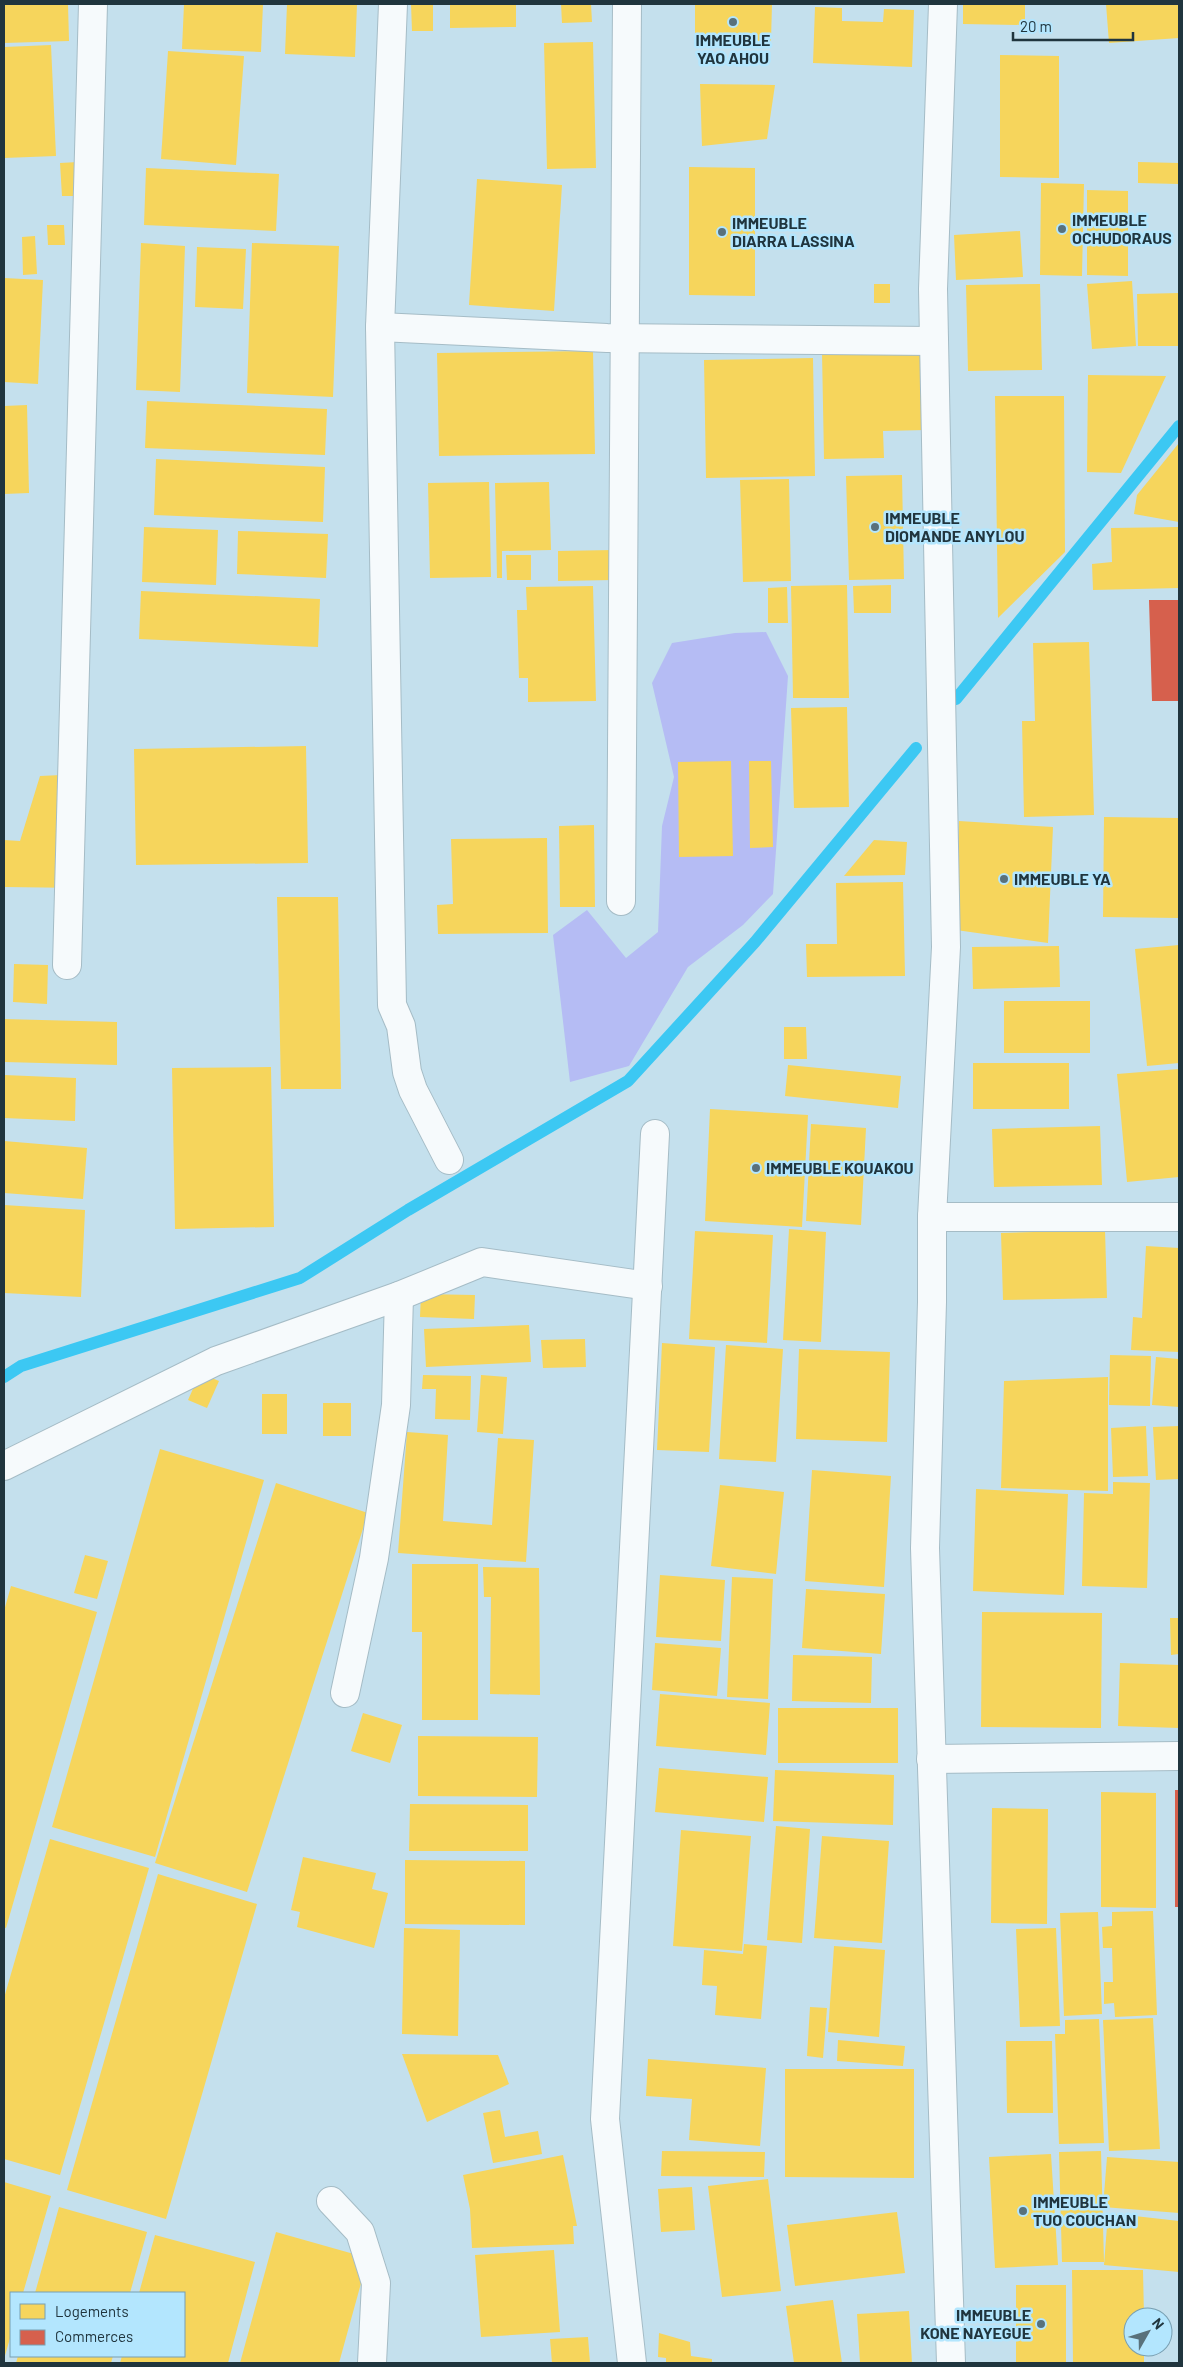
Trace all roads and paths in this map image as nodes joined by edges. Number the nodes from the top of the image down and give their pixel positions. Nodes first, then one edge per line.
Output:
1 (93, 4) edge
2 (393, 4) edge
3 (627, 4) edge
4 (943, 4) edge
5 (380, 327) junction
6 (625, 337) junction
7 (934, 341) junction
8 (621, 901) dead end
9 (67, 966) dead end
10 (655, 1134) dead end
11 (449, 1160) dead end
12 (932, 1217) junction
13 (1179, 1217) edge
14 (648, 1286) junction
15 (399, 1296) junction
16 (4, 1466) edge
17 (346, 1694) dead end
18 (1179, 1756) edge
19 (931, 1759) junction
20 (330, 2201) dead end
21 (372, 2363) edge
22 (632, 2363) edge
23 (951, 2363) edge

1 - 9 street
2 - 5 street
3 - 6 street
4 - 7 street
5 - 6 street
5 - 11 street
6 - 7 street
6 - 8 street
7 - 12 street
10 - 14 street
12 - 13 street
12 - 19 street
14 - 15 street
14 - 22 street
15 - 16 street
15 - 17 street
18 - 19 street
19 - 23 street
20 - 21 street

